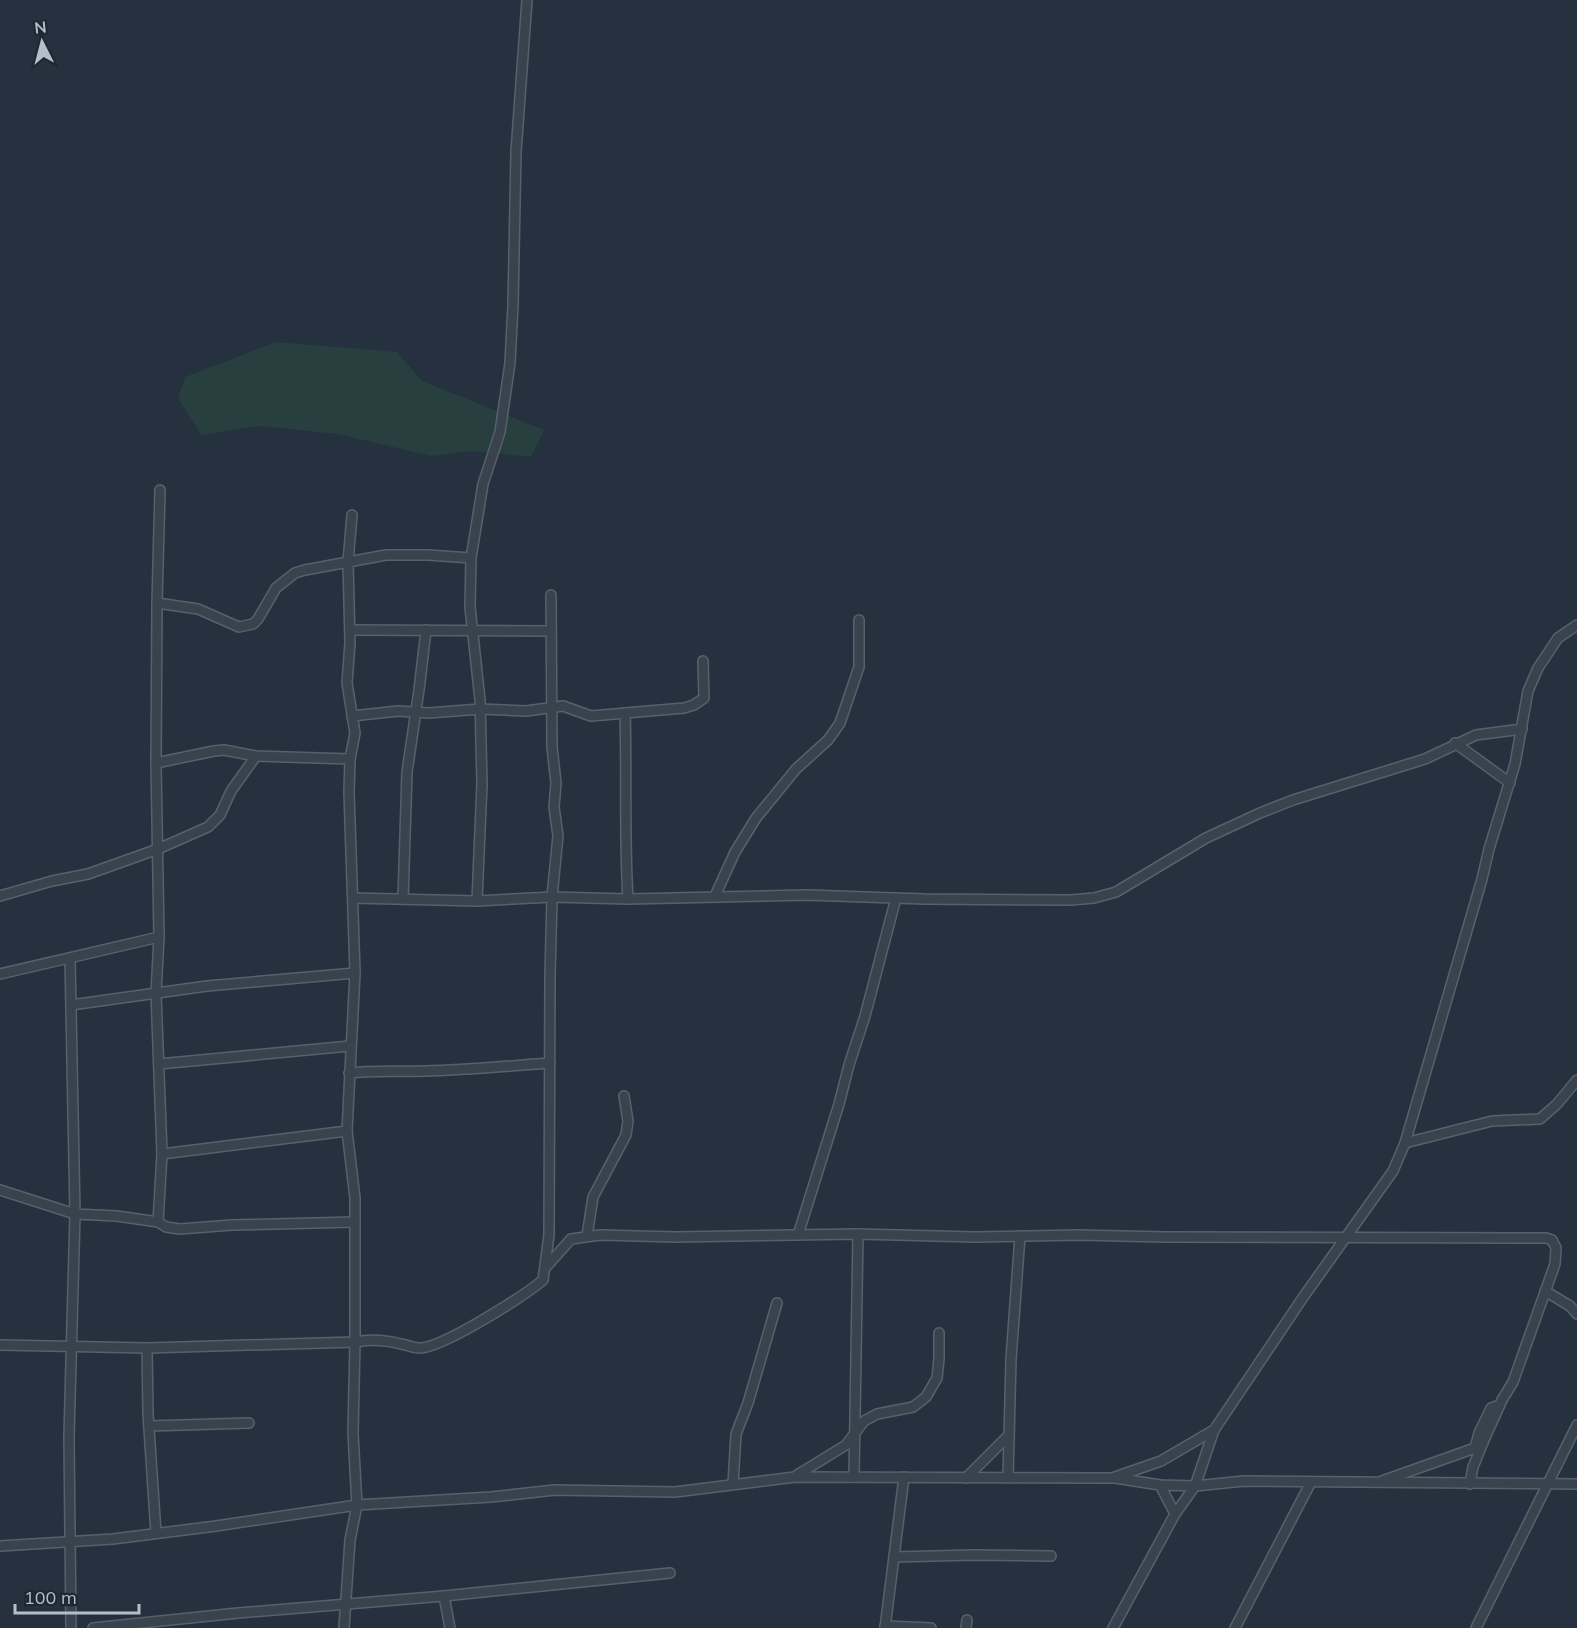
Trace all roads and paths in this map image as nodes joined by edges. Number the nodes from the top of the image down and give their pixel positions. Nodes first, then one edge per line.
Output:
1 (527, 0) edge
2 (160, 490) dead end
3 (352, 515) dead end
4 (471, 558) junction
5 (348, 562) junction
6 (551, 596) dead end
7 (157, 603) junction
8 (859, 620) dead end
9 (1577, 625) edge
10 (350, 630) junction
11 (426, 630) junction
12 (472, 631) junction
13 (551, 631) junction
14 (703, 661) dead end
15 (552, 708) junction
16 (480, 709) junction
17 (416, 713) junction
18 (625, 713) junction
19 (352, 716) junction
20 (1522, 729) junction
21 (1455, 743) junction
22 (256, 756) junction
23 (350, 759) junction
24 (156, 763) junction
25 (1510, 783) junction
26 (158, 849) junction
27 (0, 896) edge
28 (715, 896) junction
29 (552, 897) junction
30 (353, 898) junction
31 (896, 898) junction
32 (403, 899) junction
33 (628, 899) junction
34 (477, 901) junction
35 (159, 937) junction
36 (70, 958) junction
37 (355, 973) junction
38 (0, 974) edge
39 (156, 993) junction
40 (71, 1005) junction
41 (350, 1046) junction
42 (550, 1063) junction
43 (159, 1064) junction
44 (349, 1073) junction
45 (1577, 1080) edge
46 (624, 1096) dead end
47 (347, 1131) junction
48 (1405, 1143) junction
49 (162, 1155) junction
50 (0, 1190) edge
51 (75, 1214) junction
52 (158, 1222) junction
53 (355, 1222) junction
54 (858, 1234) junction
55 (798, 1235) junction
56 (587, 1236) junction
57 (1020, 1236) junction
58 (1344, 1238) junction
59 (546, 1267) junction
60 (1545, 1291) junction
61 (777, 1303) dead end
62 (1577, 1314) edge
63 (939, 1333) dead end
64 (356, 1342) junction
65 (0, 1346) edge
66 (72, 1348) junction
67 (147, 1348) junction
68 (1500, 1405) junction
69 (249, 1423) dead end
70 (1577, 1425) edge
71 (149, 1426) junction
72 (1214, 1430) junction
73 (855, 1434) junction
74 (1009, 1435) junction
75 (795, 1477) junction
76 (854, 1477) junction
77 (904, 1477) junction
78 (966, 1478) junction
79 (1008, 1478) junction
80 (1115, 1478) junction
81 (1311, 1482) junction
82 (1377, 1483) junction
83 (734, 1484) junction
84 (1470, 1484) junction
85 (1548, 1484) junction
86 (1577, 1484) edge
87 (1160, 1485) junction
88 (1195, 1486) junction
89 (357, 1505) junction
90 (1175, 1514) junction
91 (156, 1533) junction
92 (70, 1543) junction
93 (0, 1546) edge
94 (1051, 1556) dead end
95 (894, 1557) junction
96 (670, 1573) dead end
97 (444, 1596) junction
98 (345, 1605) junction
99 (885, 1627) edge
100 (71, 1628) edge
101 (93, 1628) edge
102 (344, 1628) edge
103 (450, 1628) edge
104 (931, 1628) edge
105 (1113, 1628) edge
106 (1236, 1628) edge
107 (1476, 1628) edge

1 - 4 street
2 - 7 street
3 - 5 street
4 - 5 street
4 - 12 street
5 - 7 street
5 - 10 street
6 - 13 street
7 - 24 street
8 - 28 street
9 - 20 street
10 - 11 street
10 - 19 street
11 - 12 street
11 - 17 street
12 - 13 street
12 - 16 street
13 - 15 street
14 - 18 street
15 - 16 street
15 - 18 street
15 - 29 street
16 - 17 street
16 - 34 street
17 - 19 street
17 - 32 street
18 - 33 street
19 - 23 street
20 - 21 street
20 - 25 street
21 - 25 street
21 - 31 street
22 - 23 street
22 - 24 street
22 - 26 street
23 - 30 street
24 - 26 street
25 - 48 street
26 - 27 street
26 - 35 street
28 - 31 street
28 - 33 street
29 - 33 street
29 - 34 street
29 - 42 street
30 - 32 street
30 - 37 street
31 - 55 street
32 - 34 street
35 - 36 street
35 - 39 street
36 - 38 street
36 - 40 street
37 - 39 street
37 - 41 street
39 - 40 street
39 - 43 street
40 - 51 street
41 - 43 street
41 - 44 street
42 - 44 street
42 - 59 street
43 - 49 street
44 - 47 street
45 - 48 street
46 - 56 street
47 - 49 street
47 - 53 street
48 - 58 street
49 - 52 street
50 - 51 street
51 - 52 street
51 - 66 street
52 - 53 street
53 - 64 street
54 - 55 street
54 - 57 street
54 - 73 street
55 - 56 street
56 - 59 street
57 - 58 street
57 - 74 street
58 - 60 street
58 - 72 street
59 - 64 street
60 - 62 street
60 - 68 street
61 - 83 street
63 - 73 street
64 - 67 street
64 - 89 street
65 - 66 street
66 - 67 street
66 - 92 street
67 - 71 street
68 - 82 street
68 - 84 street
69 - 71 street
70 - 85 street
71 - 91 street
72 - 80 street
72 - 88 street
73 - 75 street
73 - 76 street
74 - 78 street
74 - 79 street
75 - 76 street
75 - 83 street
76 - 77 street
77 - 78 street
77 - 95 street
78 - 79 street
79 - 80 street
80 - 87 street
81 - 82 street
81 - 88 street
81 - 106 street
82 - 84 street
83 - 89 street
84 - 85 street
85 - 86 street
85 - 107 street
87 - 88 street
87 - 90 street
88 - 90 street
89 - 91 street
89 - 98 street
90 - 105 street
91 - 92 street
92 - 93 street
92 - 100 street
94 - 95 street
95 - 99 street
96 - 97 street
97 - 98 street
97 - 103 street
98 - 101 street
98 - 102 street
99 - 104 street

